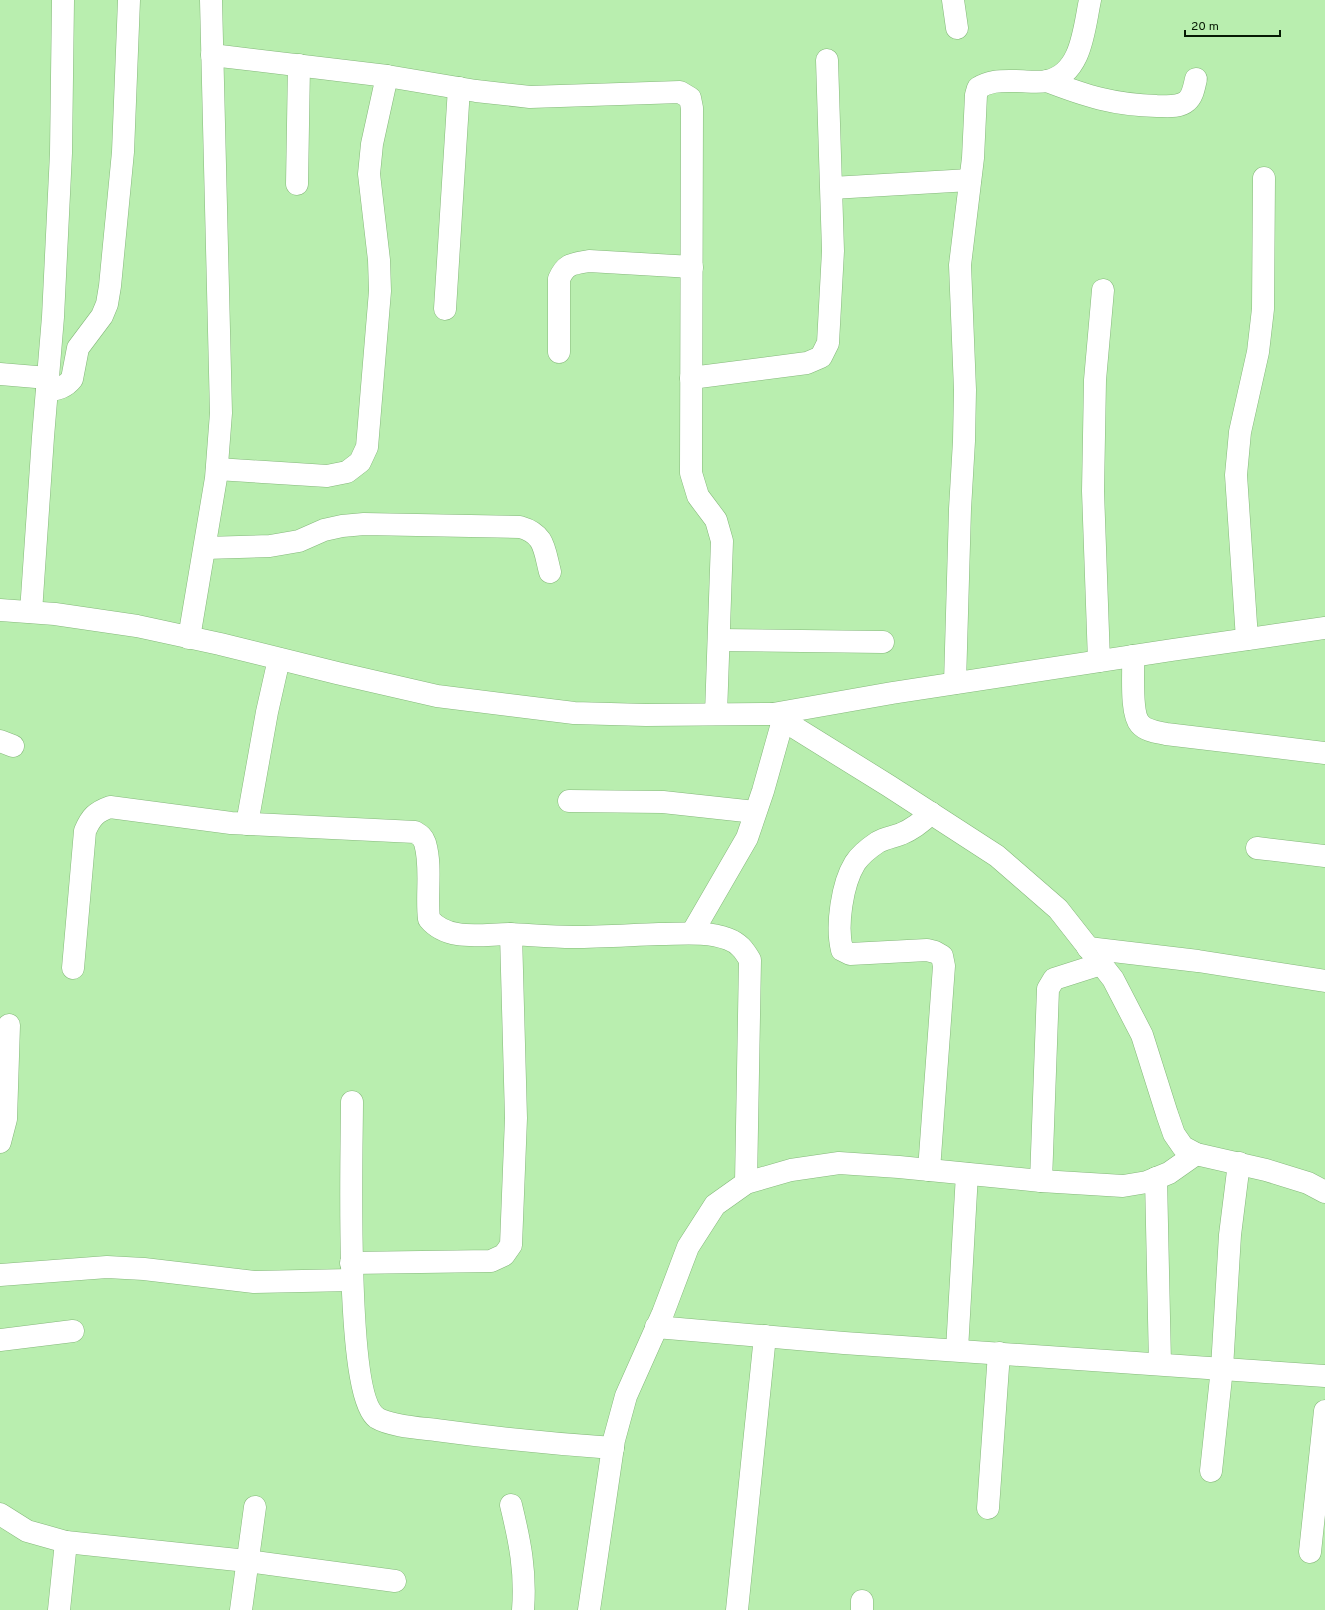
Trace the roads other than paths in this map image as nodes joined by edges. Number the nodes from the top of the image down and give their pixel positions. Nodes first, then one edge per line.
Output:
1 (63, 0) edge
2 (129, 0) edge
3 (211, 0) edge
4 (953, 0) edge
5 (1090, 0) edge
6 (956, 28) dead end
7 (212, 54) junction
8 (827, 60) dead end
9 (299, 65) junction
10 (388, 76) junction
11 (1196, 79) dead end
12 (1047, 81) junction
13 (459, 88) junction
14 (1264, 178) dead end
15 (970, 180) junction
16 (297, 184) dead end
17 (832, 188) junction
18 (692, 267) junction
19 (1103, 290) dead end
20 (445, 309) dead end
21 (560, 352) dead end
22 (0, 374) edge
23 (691, 378) junction
24 (48, 384) junction
25 (217, 469) junction
26 (205, 548) junction
27 (550, 572) dead end
28 (0, 610) edge
29 (31, 612) junction
30 (1325, 628) edge
31 (189, 638) junction
32 (1246, 639) junction
33 (719, 640) junction
34 (883, 642) dead end
35 (1133, 656) junction
36 (279, 659) junction
37 (1099, 661) junction
38 (955, 683) junction
39 (716, 714) junction
40 (778, 717) junction
41 (1325, 753) edge
42 (569, 801) dead end
43 (755, 812) junction
44 (931, 813) junction
45 (247, 824) junction
46 (1257, 848) dead end
47 (1325, 856) edge
48 (692, 933) junction
49 (511, 934) junction
50 (1095, 956) junction
51 (73, 968) dead end
52 (1325, 981) edge
53 (9, 1025) dead end
54 (352, 1102) dead end
55 (0, 1142) edge
56 (1196, 1154) junction
57 (1239, 1164) junction
58 (929, 1170) junction
59 (967, 1174) junction
60 (1156, 1178) junction
61 (1041, 1181) junction
62 (746, 1183) junction
63 (1325, 1192) edge
64 (351, 1272) junction
65 (0, 1274) edge
66 (656, 1327) junction
67 (73, 1331) dead end
68 (765, 1336) junction
69 (0, 1340) edge
70 (957, 1350) junction
71 (999, 1353) junction
72 (1160, 1364) junction
73 (1222, 1368) junction
74 (1325, 1376) edge
75 (1325, 1411) edge
76 (613, 1448) junction
77 (1211, 1471) dead end
78 (511, 1505) dead end
79 (254, 1507) dead end
80 (988, 1508) dead end
81 (0, 1514) edge
82 (66, 1542) junction
83 (1310, 1552) dead end
84 (247, 1561) junction
85 (395, 1581) dead end
86 (59, 1610) edge
87 (241, 1610) edge
88 (523, 1610) edge
89 (589, 1610) edge
90 (737, 1610) edge

1 - 24 street
2 - 24 street
3 - 7 street
4 - 6 street
5 - 12 street
7 - 9 street
7 - 25 street
8 - 17 street
9 - 10 street
9 - 16 street
10 - 13 street
10 - 25 street
11 - 12 street
12 - 15 street
13 - 18 street
13 - 20 street
14 - 32 street
15 - 17 street
15 - 38 street
17 - 23 street
18 - 21 street
18 - 23 street
19 - 37 street
22 - 24 street
23 - 33 street
24 - 29 street
25 - 26 street
26 - 27 street
26 - 31 street
28 - 29 street
29 - 31 street
30 - 32 street
31 - 36 street
32 - 35 street
33 - 34 street
33 - 39 street
35 - 37 street
35 - 41 street
36 - 39 street
36 - 45 street
37 - 38 street
38 - 40 street
39 - 40 street
40 - 43 street
40 - 44 street
42 - 43 street
43 - 48 street
44 - 50 street
44 - 58 street
45 - 49 street
45 - 51 street
46 - 47 street
48 - 49 street
48 - 62 street
49 - 64 street
50 - 52 street
50 - 56 street
50 - 61 street
53 - 55 street
54 - 64 street
56 - 57 street
56 - 60 street
57 - 63 street
57 - 73 street
58 - 59 street
58 - 62 street
59 - 61 street
59 - 70 street
60 - 61 street
60 - 72 street
62 - 66 street
64 - 65 street
64 - 76 street
66 - 68 street
66 - 76 street
67 - 69 street
68 - 70 street
68 - 90 street
70 - 71 street
71 - 72 street
71 - 80 street
72 - 73 street
73 - 74 street
73 - 77 street
75 - 83 street
76 - 89 street
78 - 88 street
79 - 84 street
81 - 82 street
82 - 84 street
82 - 86 street
84 - 85 street
84 - 87 street

